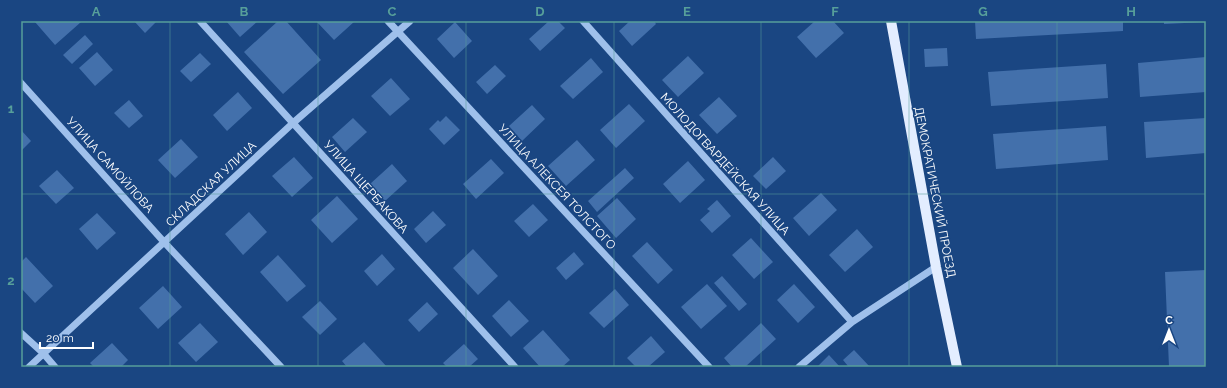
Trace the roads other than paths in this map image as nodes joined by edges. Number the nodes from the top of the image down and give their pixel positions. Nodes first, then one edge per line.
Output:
1 (200, 21) edge
2 (388, 21) edge
3 (410, 21) edge
4 (583, 21) edge
5 (890, 22) edge
6 (398, 32) junction
7 (21, 83) edge
8 (293, 123) junction
9 (164, 242) junction
10 (936, 267) junction
11 (852, 322) junction
12 (21, 333) edge
13 (43, 353) junction
14 (29, 367) edge
15 (55, 367) edge
16 (281, 367) edge
17 (515, 367) edge
18 (709, 367) edge
19 (799, 367) edge
20 (957, 367) edge

1 - 8 street, УЛИЦА ЩЕРБАКОВА
2 - 6 street, УЛИЦА АЛЕКСЕЯ ТОЛСТОГО
3 - 6 street, СКЛАДСКАЯ УЛИЦА
4 - 11 street, МОЛОДОГВАРДЕЙСКАЯ УЛИЦА
5 - 10 main road, ДЕМОКРАТИЧЕСКИЙ ПРОЕЗД
6 - 8 street, СКЛАДСКАЯ УЛИЦА
6 - 18 street, УЛИЦА АЛЕКСЕЯ ТОЛСТОГО
7 - 9 street, УЛИЦА САМОЙЛОВА
8 - 9 street, СКЛАДСКАЯ УЛИЦА
8 - 17 street, УЛИЦА ЩЕРБАКОВА
9 - 13 street, СКЛАДСКАЯ УЛИЦА
9 - 16 street, УЛИЦА САМОЙЛОВА
10 - 11 street
10 - 20 main road, ДЕМОКРАТИЧЕСКИЙ ПРОЕЗД
11 - 19 street
12 - 13 street
13 - 14 street, СКЛАДСКАЯ УЛИЦА
13 - 15 street

